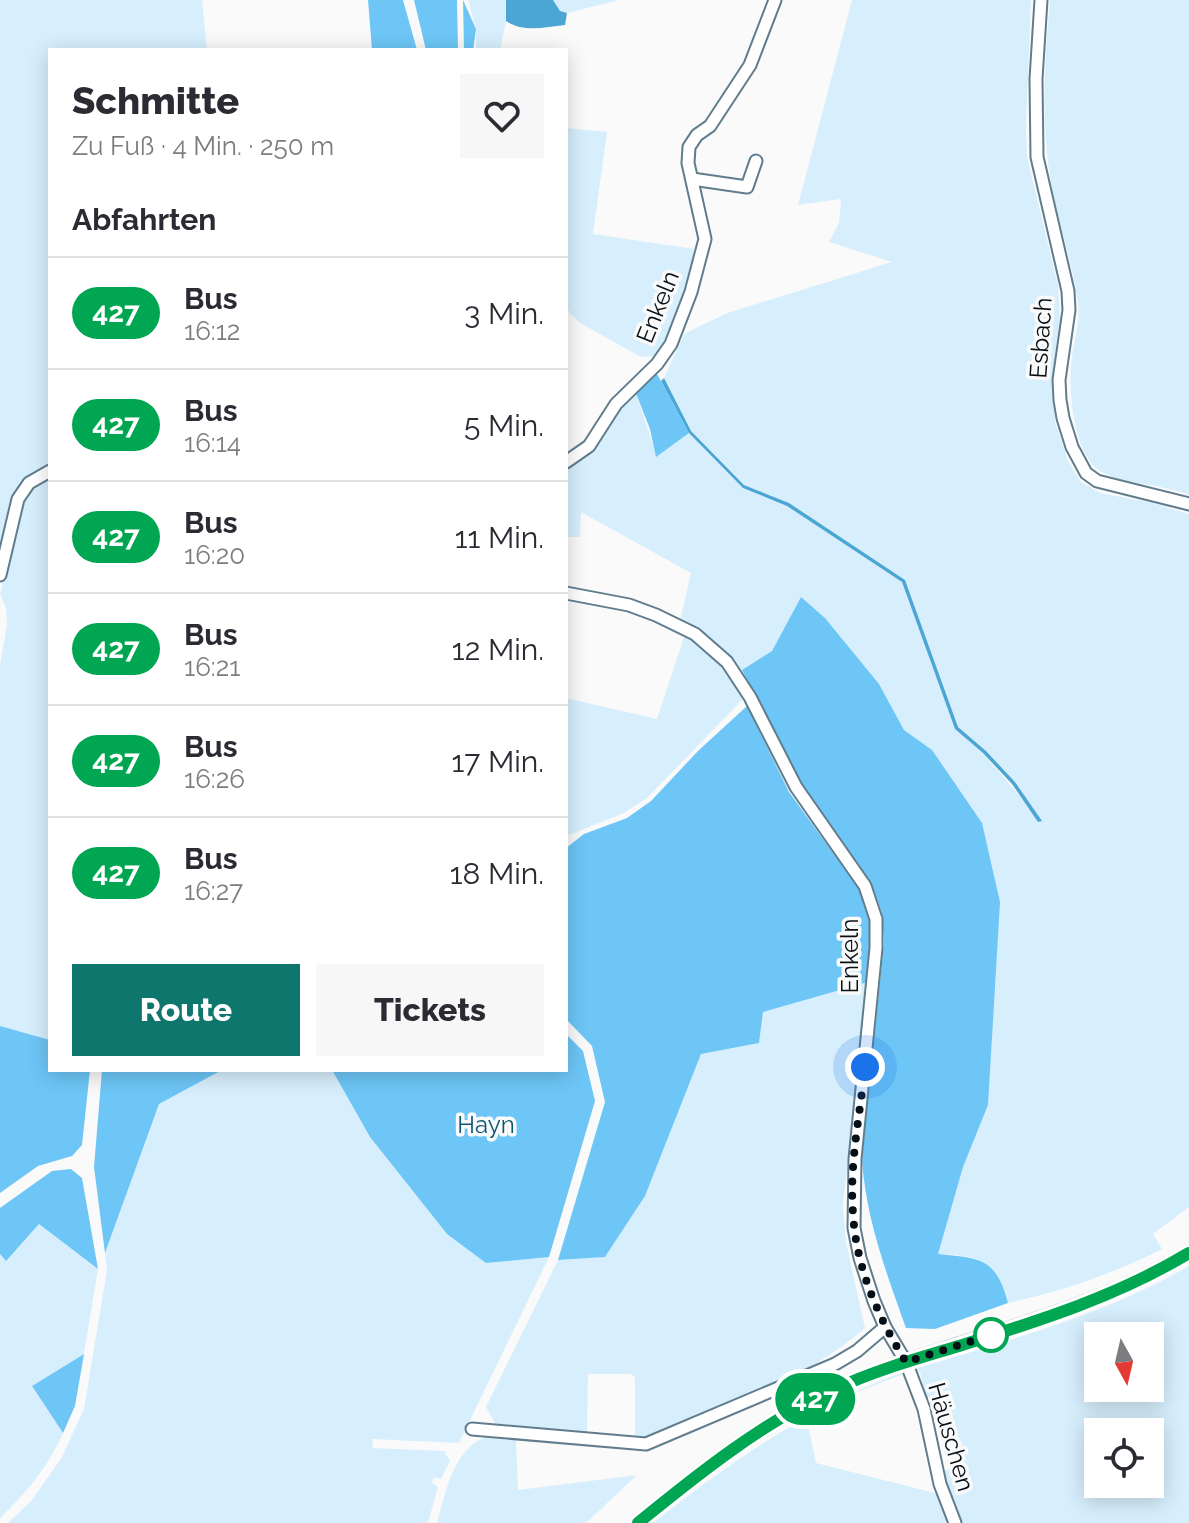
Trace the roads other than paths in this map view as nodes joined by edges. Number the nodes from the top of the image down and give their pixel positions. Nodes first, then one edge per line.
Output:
1 (775, 0) edge
2 (1041, 0) edge
3 (756, 161) dead end
4 (692, 179) junction
5 (568, 461) edge
6 (48, 472) edge
7 (1189, 504) edge
8 (0, 575) edge
9 (568, 593) edge
10 (1189, 1253) edge
11 (885, 1327) junction
12 (906, 1362) junction
13 (472, 1429) dead end
14 (638, 1523) edge
15 (955, 1523) edge

1 - 4 street, Enkeln
2 - 7 street, Esbach
3 - 4 street
4 - 5 street, Enkeln
6 - 8 street
9 - 11 street, Enkeln
10 - 12 main road
11 - 12 street, Enkeln
11 - 13 street
12 - 14 main road
12 - 15 street, Häuschen

